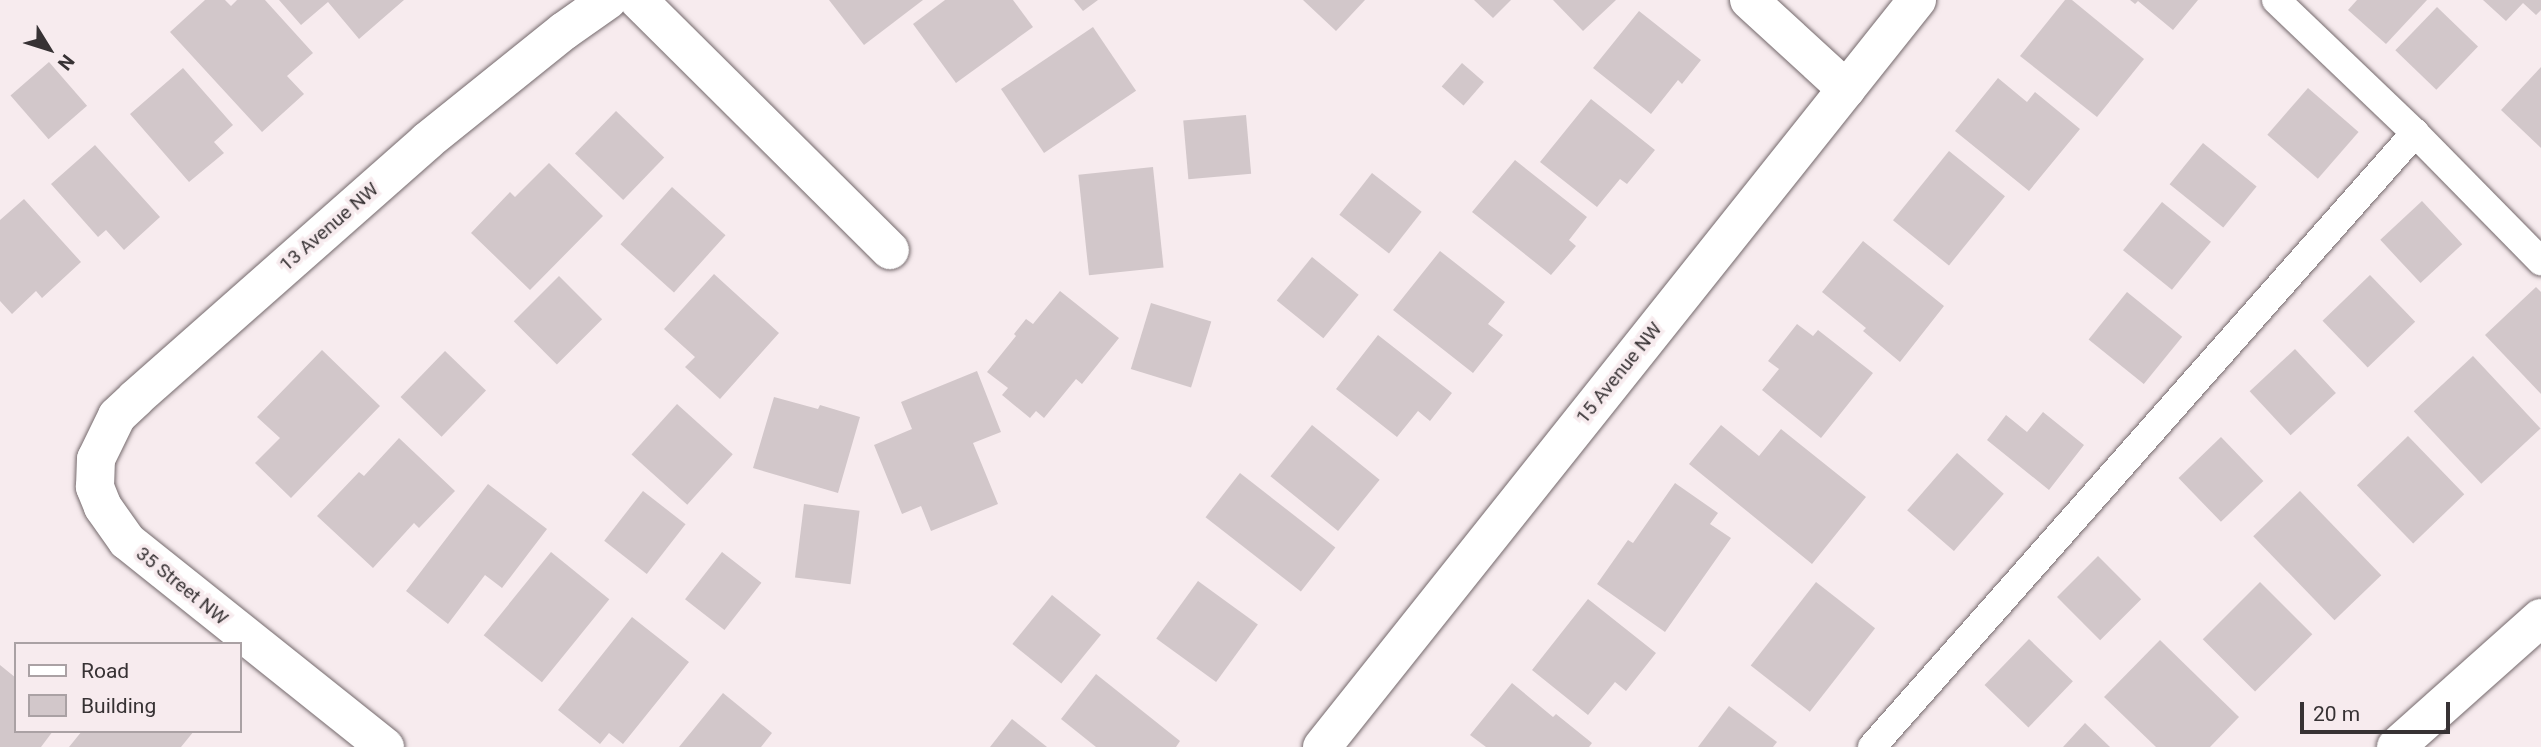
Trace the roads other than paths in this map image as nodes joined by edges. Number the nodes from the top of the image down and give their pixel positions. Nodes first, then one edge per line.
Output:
1 (608, 0) edge
2 (638, 0) edge
3 (1749, 0) edge
4 (1917, 0) edge
5 (2276, 0) edge
6 (1846, 89) junction
7 (2415, 133) junction
8 (890, 250) dead end
9 (2541, 261) edge
10 (95, 487) joint
11 (2541, 618) edge
12 (385, 747) edge
13 (1322, 747) edge
14 (1872, 747) edge
15 (2396, 747) edge

1 - 10 street, 13 Avenue NW
2 - 8 street
3 - 6 street
4 - 6 street, 15 Avenue NW
5 - 7 lane
6 - 13 street, 15 Avenue NW
7 - 9 lane
7 - 14 lane
10 - 12 street, 35 Street NW
11 - 15 street

